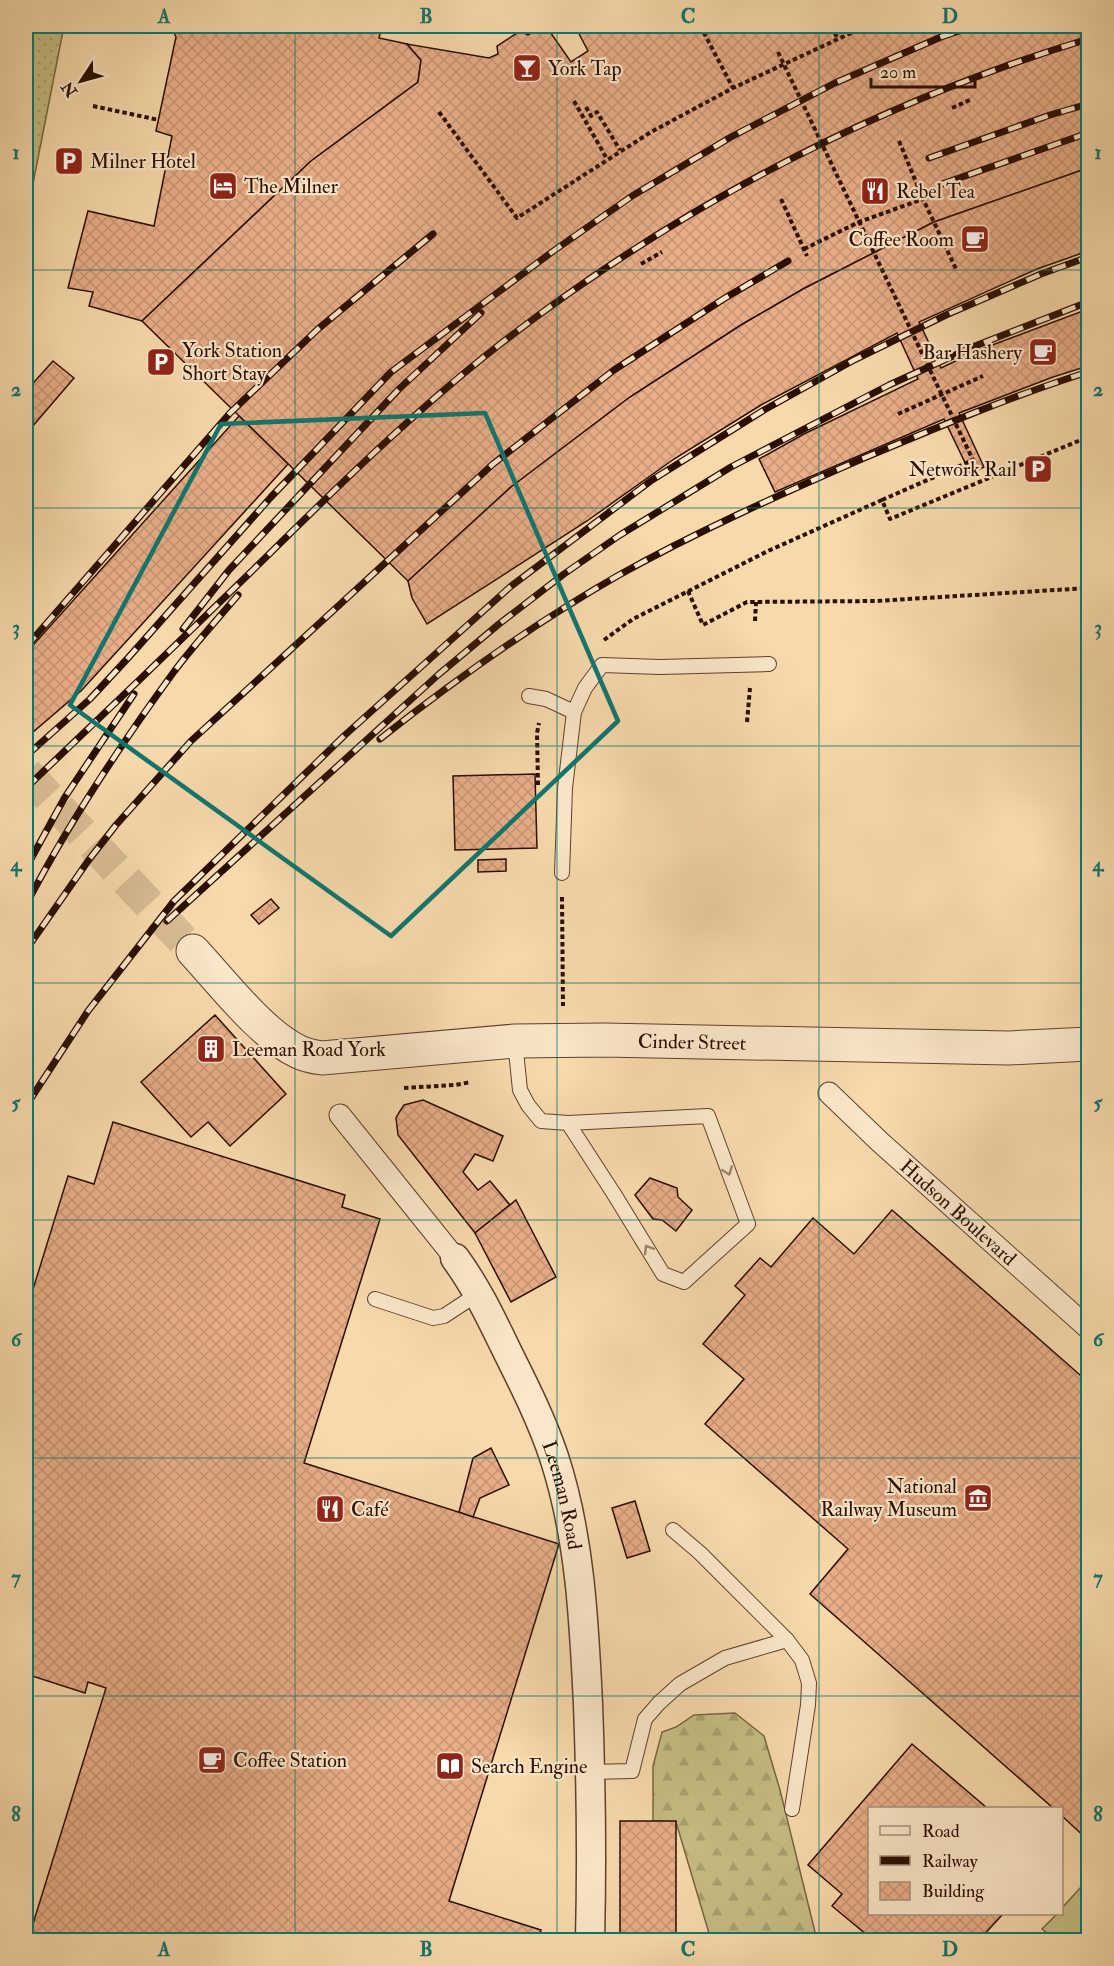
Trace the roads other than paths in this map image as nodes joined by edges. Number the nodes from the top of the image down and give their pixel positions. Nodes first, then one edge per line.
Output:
1 (445, 26) edge
2 (455, 26) edge
3 (769, 664) dead end
4 (529, 696) dead end
5 (574, 712) junction
6 (562, 873) road end
7 (193, 951) tunnel mouth
8 (515, 1041) junction
9 (1089, 1044) edge
10 (829, 1093) dead end
11 (340, 1116) dead end
12 (568, 1123) junction
13 (455, 1258) joint
14 (479, 1293) junction
15 (375, 1299) dead end
16 (1089, 1328) edge
17 (673, 1530) dead end
18 (788, 1640) junction
19 (590, 1772) junction
20 (792, 1809) dead end
21 (590, 1941) edge

1 - 2 lane
3 - 5 lane
4 - 5 lane
5 - 6 lane
7 - 8 street, Cinder Street
8 - 9 street, Cinder Street
8 - 12 lane
10 - 16 street, Hudson Boulevard
11 - 13 street, Leeman Road
12 -> 12 lane
13 - 14 street, Leeman Road
14 - 15 lane
14 - 19 street, Leeman Road
17 - 18 lane
18 - 19 lane
18 - 20 lane
19 - 21 street, Leeman Road

